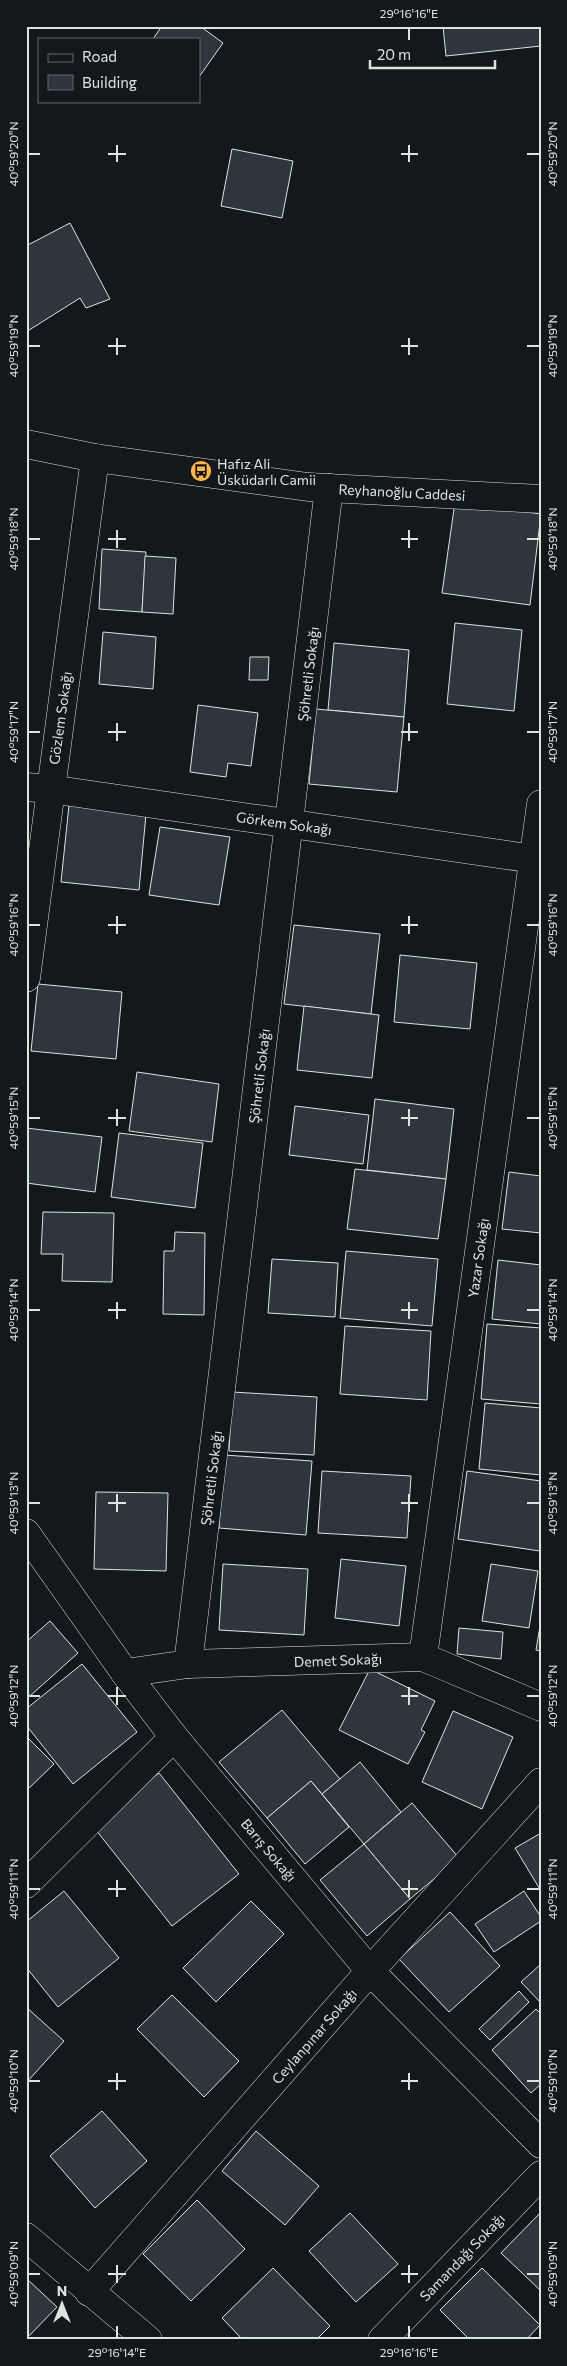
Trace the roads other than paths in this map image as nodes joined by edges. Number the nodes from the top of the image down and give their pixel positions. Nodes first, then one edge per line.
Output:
1 (26, 444) edge
2 (95, 458) junction
3 (329, 488) junction
4 (541, 499) edge
5 (38, 788) edge
6 (541, 804) edge
7 (290, 824) junction
8 (537, 860) edge
9 (26, 978) edge
10 (27, 1535) edge
11 (423, 1657) junction
12 (188, 1664) junction
13 (125, 1673) junction
14 (541, 1707) edge
15 (174, 1736) junction
16 (541, 1782) edge
17 (26, 1884) edge
18 (370, 1971) junction
19 (541, 2144) edge
20 (541, 2175) edge
21 (26, 2236) edge
22 (89, 2292) junction
23 (148, 2340) edge
24 (382, 2340) edge

1 - 2 street, Reyhanoğlu Caddesi
2 - 3 street, Reyhanoğlu Caddesi
2 - 5 street, Gözlem Sokağı
3 - 4 street, Reyhanoğlu Caddesi
3 - 7 street, Şöhretli Sokağı
5 - 7 street, Görkem Sokağı
5 - 9 street, Gözlem Sokağı
6 - 8 street, Yazar Sokağı
7 - 8 street, Görkem Sokağı
7 - 12 street, Şöhretli Sokağı
8 - 11 street, Yazar Sokağı
10 - 13 street, Barış Sokağı
11 - 12 street, Demet Sokağı
11 - 14 street, Demet Sokağı
12 - 13 street, Demet Sokağı
13 - 15 street, Barış Sokağı
15 - 17 street
15 - 18 street, Barış Sokağı
16 - 18 street, Ceylanpınar Sokağı
18 - 19 street, Barış Sokağı
18 - 22 street, Ceylanpınar Sokağı
20 - 24 street, Samandağı Sokağı
21 - 22 street
22 - 23 street

